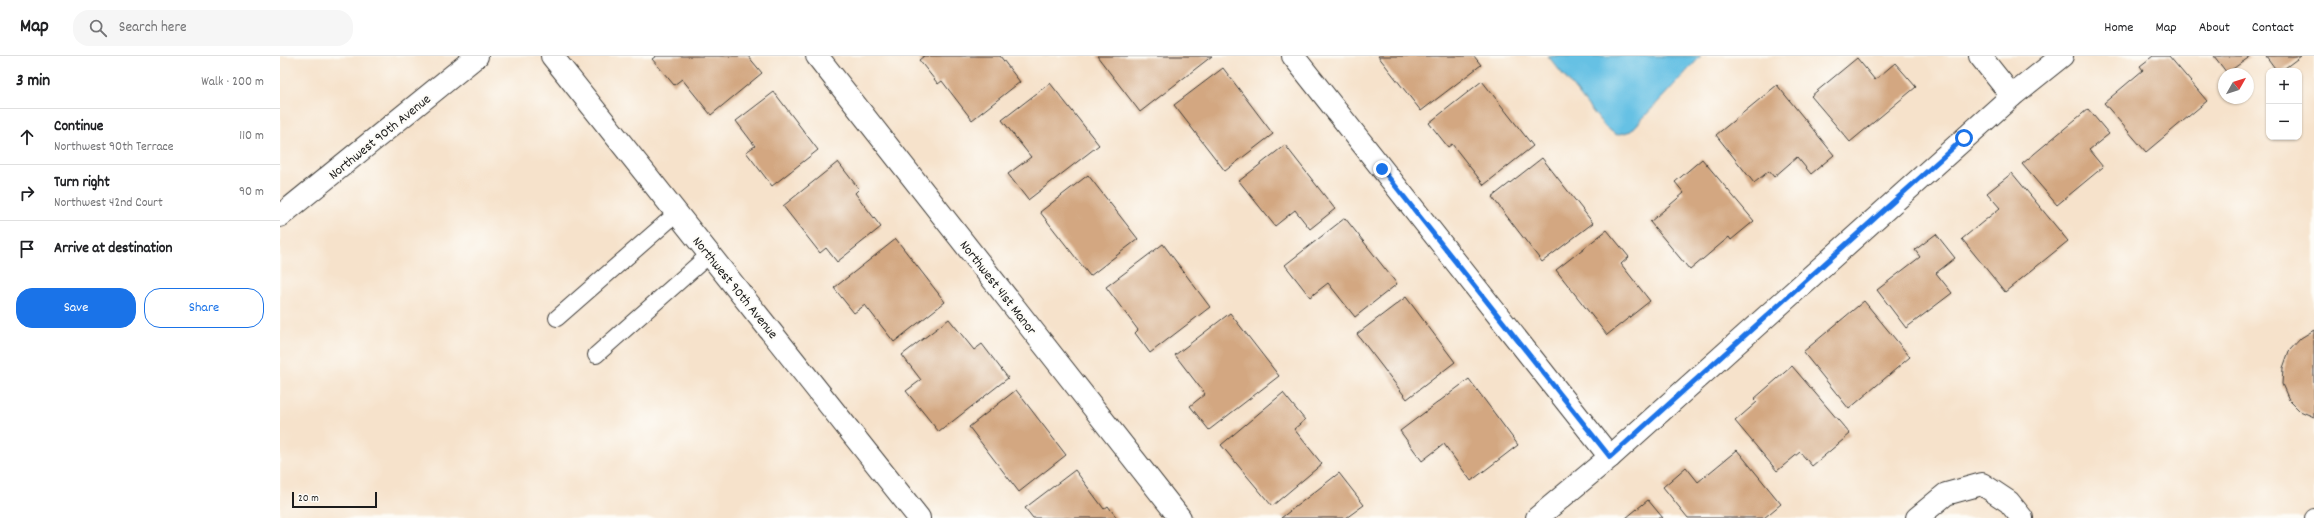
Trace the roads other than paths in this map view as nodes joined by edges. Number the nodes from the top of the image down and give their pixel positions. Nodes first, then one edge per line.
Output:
1 (478, 56) edge
2 (552, 56) edge
3 (817, 56) edge
4 (1293, 56) edge
5 (1980, 56) edge
6 (2062, 56) edge
7 (2012, 96) junction
8 (677, 213) junction
9 (280, 216) edge
10 (710, 254) junction
11 (557, 318) dead end
12 (596, 355) dead end
13 (1610, 457) junction
14 (920, 518) edge
15 (1180, 518) edge
16 (1537, 518) edge
17 (1917, 518) edge
18 (2022, 518) edge

1 - 9 street, Northwest 90th Avenue
2 - 8 street, Northwest 90th Avenue
3 - 15 street, Northwest 41st Manor
4 - 13 street
5 - 7 street
6 - 7 street
7 - 13 street
8 - 10 street, Northwest 90th Avenue
8 - 11 lane
10 - 12 lane
10 - 14 street, Northwest 90th Avenue
13 - 16 street
17 - 18 street

